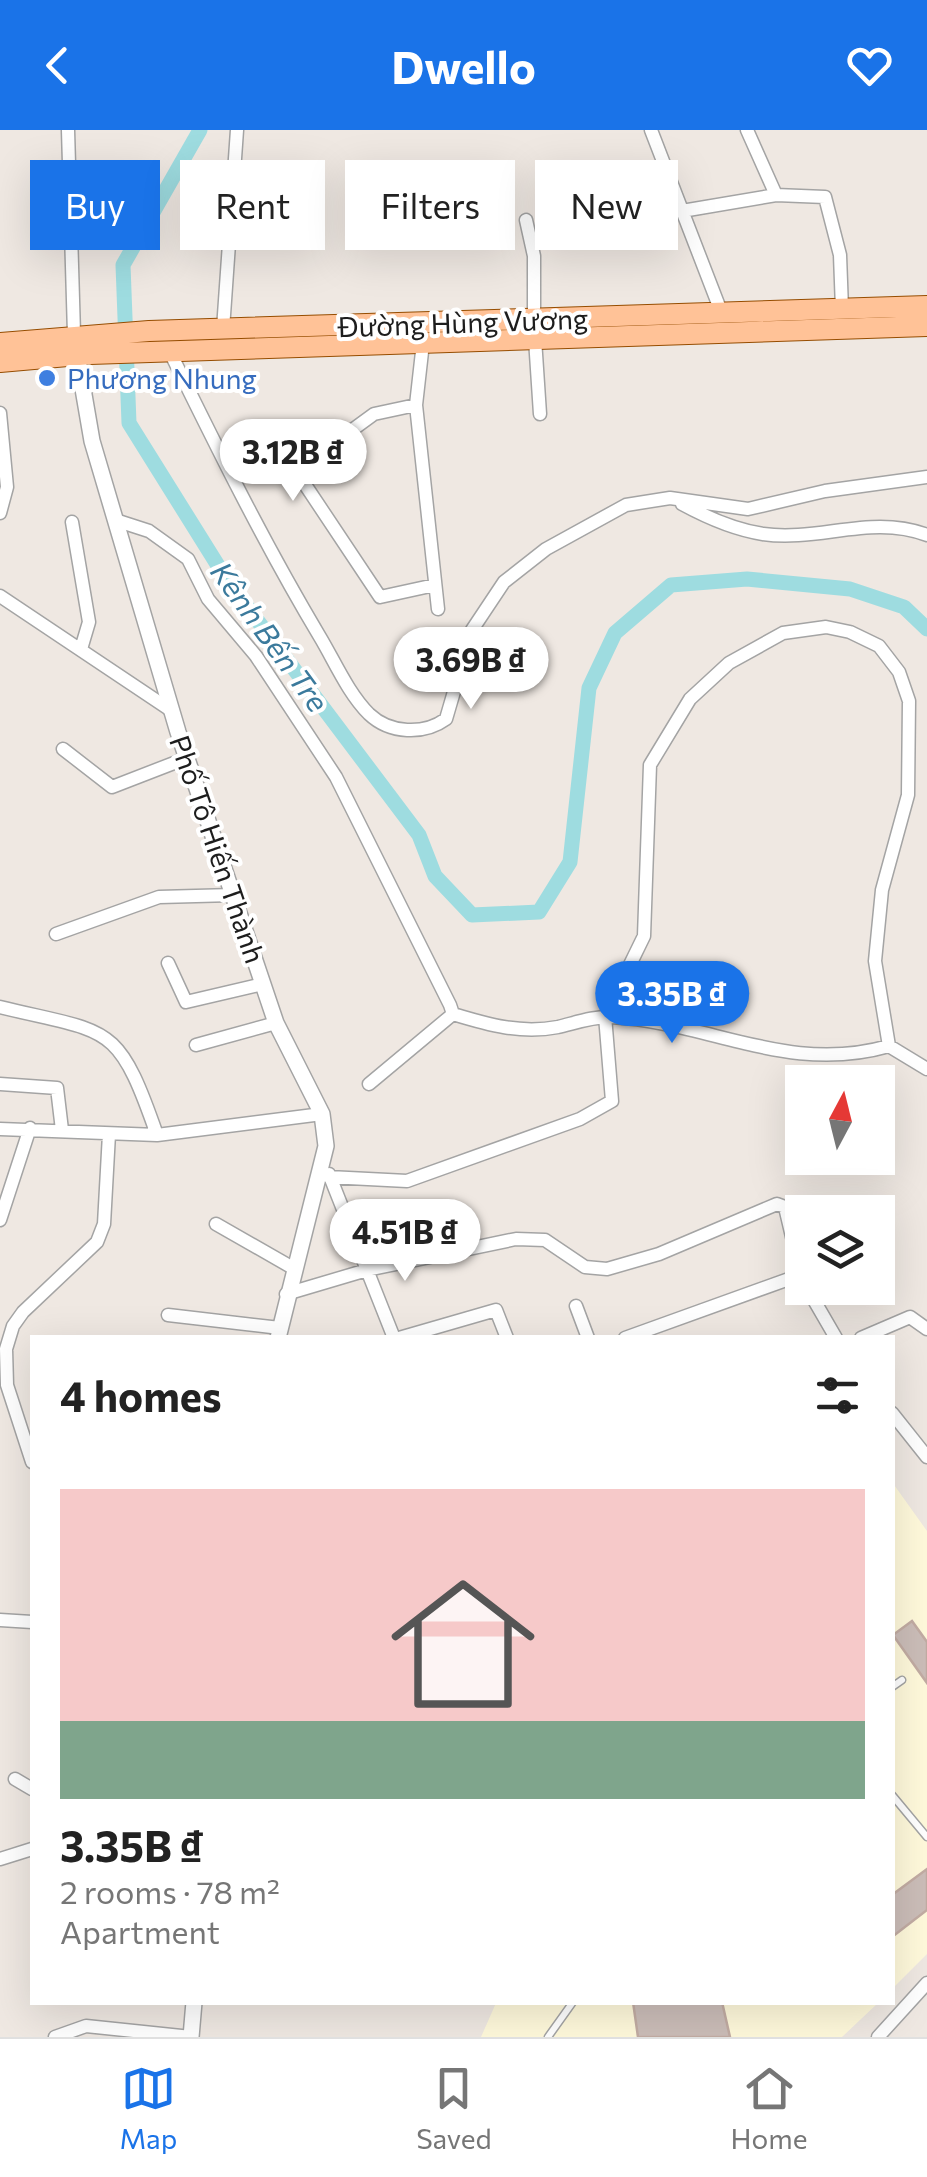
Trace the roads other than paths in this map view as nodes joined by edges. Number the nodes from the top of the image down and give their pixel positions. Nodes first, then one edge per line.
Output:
1 (68, 130) edge
2 (237, 130) edge
3 (651, 130) edge
4 (747, 130) edge
5 (776, 195) junction
6 (682, 210) junction
7 (526, 220) dead end
8 (927, 306) edge
9 (842, 309) junction
10 (720, 324) junction
11 (927, 326) edge
12 (223, 329) junction
13 (535, 330) junction
14 (0, 343) edge
15 (422, 343) junction
16 (81, 344) junction
17 (160, 352) junction
18 (0, 362) edge
19 (416, 405) junction
20 (0, 413) edge
21 (540, 414) dead end
22 (927, 477) edge
23 (670, 498) junction
24 (0, 513) edge
25 (116, 520) junction
26 (72, 522) dead end
27 (927, 535) edge
28 (435, 585) junction
29 (0, 596) edge
30 (438, 609) dead end
31 (81, 649) junction
32 (172, 711) junction
33 (64, 749) dead end
34 (187, 758) junction
35 (233, 895) junction
36 (56, 934) dead end
37 (168, 963) dead end
38 (263, 984) junction
39 (0, 1007) edge
40 (453, 1014) junction
41 (605, 1016) junction
42 (276, 1023) junction
43 (196, 1045) dead end
44 (889, 1046) junction
45 (927, 1069) edge
46 (0, 1084) edge
47 (370, 1084) dead end
48 (322, 1114) junction
49 (30, 1128) junction
50 (0, 1129) edge
51 (62, 1130) junction
52 (108, 1134) junction
53 (157, 1135) junction
54 (326, 1146) junction
55 (329, 1176) junction
56 (785, 1207) edge
57 (0, 1220) edge
58 (216, 1224) dead end
59 (293, 1268) junction
60 (367, 1270) junction
61 (785, 1286) edge
62 (286, 1294) junction
63 (817, 1305) edge
64 (576, 1306) dead end
65 (168, 1315) dead end
66 (927, 1329) edge
67 (279, 1333) edge
68 (396, 1335) edge
69 (408, 1335) edge
70 (507, 1335) edge
71 (587, 1335) edge
72 (634, 1335) edge
73 (834, 1335) edge
74 (868, 1335) edge
75 (30, 1412) edge
76 (15, 1413) junction
77 (895, 1417) edge
78 (30, 1456) edge
79 (927, 1457) edge
80 (0, 1620) edge
81 (30, 1622) edge
82 (902, 1680) dead end
83 (895, 1685) edge
84 (15, 1779) dead end
85 (30, 1788) edge
86 (895, 1799) edge
87 (927, 1837) edge
88 (30, 1850) edge
89 (0, 1858) edge
90 (927, 1982) edge
91 (194, 2005) edge
92 (571, 2005) edge
93 (55, 2037) edge
94 (192, 2037) edge
95 (548, 2037) edge
96 (878, 2037) edge

1 - 16 street
2 - 12 street
3 - 6 street
4 - 5 street
5 - 6 street
5 - 9 street
6 - 10 street
7 - 13 street
8 - 9 main road, Đường Hùng Vương
9 - 10 main road, Đường Hùng Vương
10 - 11 main road, Đường Hùng Vương
10 - 13 main road, Đường Hùng Vương
12 - 13 main road, Đường Hùng Vương
12 - 16 main road, Đường Hùng Vương
13 - 15 main road, Đường Hùng Vương
13 - 21 street
14 - 16 main road, Đường Hùng Vương
15 - 17 main road, Đường Hùng Vương
15 - 19 street
16 - 17 main road, Đường Hùng Vương
16 - 18 main road, Đường Hùng Vương
16 - 25 street, Phố Tô Hiến Thành
17 - 23 street
19 - 28 street
19 - 28 street
20 - 24 street
22 - 23 street
23 - 27 street
25 - 32 street, Phố Tô Hiến Thành
25 - 40 street
26 - 31 street
28 - 30 street
29 - 31 street
31 - 32 street
32 - 34 street, Phố Tô Hiến Thành
33 - 34 street
34 - 35 street, Phố Tô Hiến Thành
35 - 36 street
35 - 38 street, Phố Tô Hiến Thành
37 - 38 street
38 - 42 street, Phố Tô Hiến Thành
39 - 53 street
40 - 41 street
40 - 47 street
41 - 44 street
41 - 44 street
41 - 55 street
42 - 43 street
42 - 48 street, Phố Tô Hiến Thành
44 - 45 street
46 - 51 street
48 - 53 street
48 - 54 street, Phố Tô Hiến Thành
49 - 50 street
49 - 51 street
49 - 57 street
51 - 52 street
52 - 53 street
52 - 76 street
54 - 55 street
54 - 59 street, Phố Tô Hiến Thành
55 - 60 street
56 - 60 street
58 - 59 street
59 - 62 street, Phố Tô Hiến Thành
60 - 62 street
60 - 68 street
61 - 72 street
62 - 67 street, Phố Tô Hiến Thành
63 - 73 street
64 - 71 street
65 - 67 street
66 - 74 street
69 - 70 street
75 - 76 street
76 - 78 street
77 - 79 street
80 - 81 street
82 - 83 lane
84 - 85 street
86 - 87 lane
88 - 89 street
90 - 96 street
91 - 94 street
92 - 95 lane
93 - 94 street

